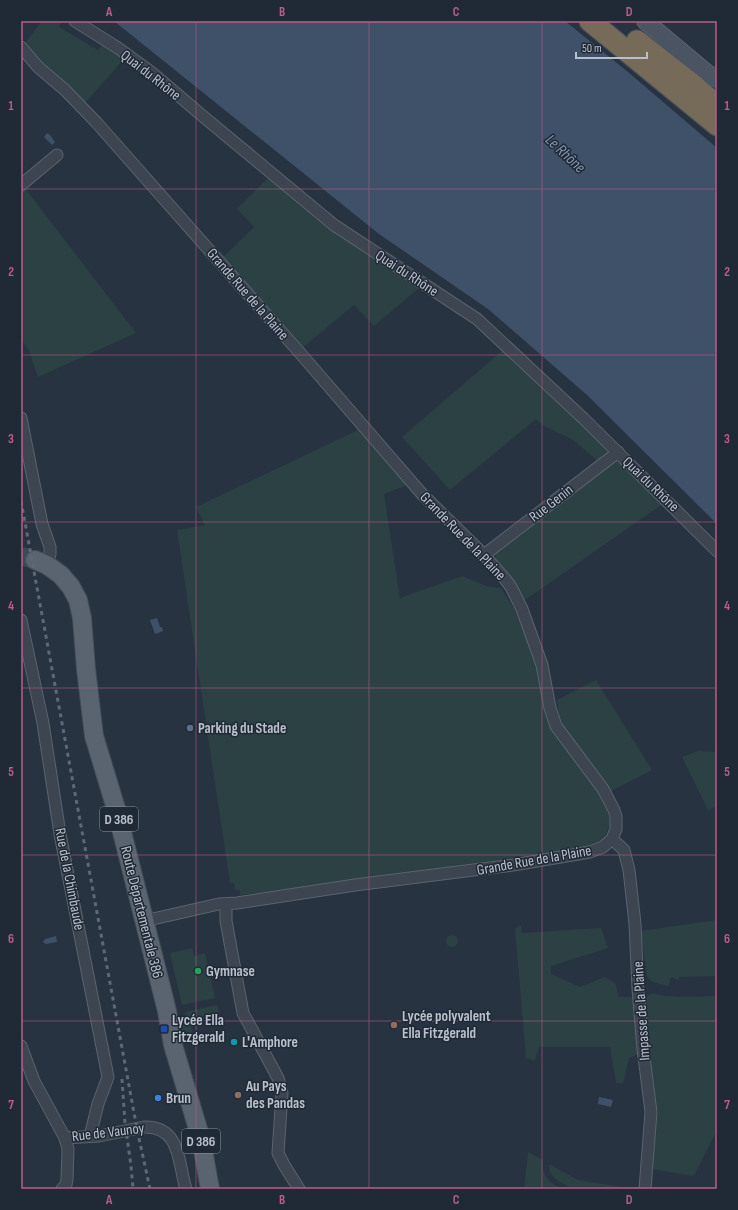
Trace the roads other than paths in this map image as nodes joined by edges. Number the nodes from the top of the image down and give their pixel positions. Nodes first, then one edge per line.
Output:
1 (75, 21) edge
2 (590, 21) edge
3 (612, 21) edge
4 (645, 21) edge
5 (21, 47) edge
6 (717, 79) edge
7 (717, 106) edge
8 (717, 125) edge
9 (57, 155) dead end
10 (21, 185) edge
11 (21, 418) edge
12 (618, 452) junction
13 (717, 550) edge
14 (484, 555) junction
15 (41, 563) joint
16 (21, 620) edge
17 (612, 839) junction
18 (226, 904) junction
19 (144, 921) junction
20 (21, 1046) edge
21 (187, 1094) junction
22 (90, 1136) junction
23 (65, 1138) junction
24 (62, 1189) edge
25 (186, 1189) edge
26 (201, 1189) edge
27 (210, 1189) edge
28 (299, 1189) edge
29 (645, 1189) edge

1 - 12 street, Quai du Rhône
2 - 8 highway
3 - 7 highway
4 - 6 main road
5 - 14 street, Grande Rue de la Plaine
9 - 10 street
11 - 15 street
12 - 13 street, Quai du Rhône
12 - 14 street, Rue Genin
14 - 17 street, Grande Rue de la Plaine
15 - 19 main road, Route Départementale 386 / D 386
16 - 22 street, Rue de la Chimbaude
17 - 18 street, Grande Rue de la Plaine
17 - 29 street, Impasse de la Plaine
18 - 19 street, Grande Rue de la Plaine
18 - 28 street
19 - 21 main road, Route Départementale 386 / D 386
20 - 23 street, Rue de Vaunoy
21 - 26 main road, Route Départementale 386 / D 386
21 - 27 main road, Route Départementale 386 / D 386
22 - 23 street, Rue de Vaunoy
22 - 25 street, Rue de Vaunoy
23 - 24 street

